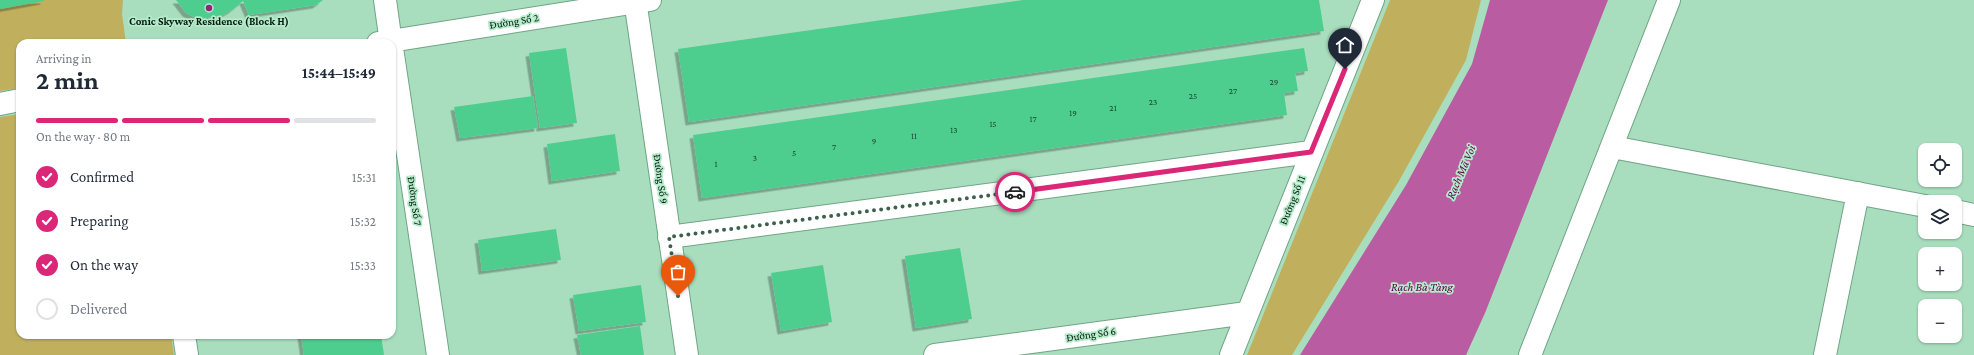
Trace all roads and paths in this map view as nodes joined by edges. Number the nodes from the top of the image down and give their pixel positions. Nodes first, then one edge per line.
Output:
1 (385, 0) edge
2 (1373, 0) edge
3 (1670, 0) edge
4 (640, 1) edge
5 (388, 39) edge
6 (396, 43) edge
7 (396, 94) edge
8 (16, 101) edge
9 (0, 104) edge
10 (1612, 147) junction
11 (1311, 152) junction
12 (1858, 193) junction
13 (1918, 205) edge
14 (1962, 212) edge
15 (1974, 215) edge
16 (669, 237) junction
17 (1247, 313) junction
18 (185, 339) edge
19 (1058, 346) edge
20 (187, 355) edge
21 (438, 355) edge
22 (687, 355) edge
23 (935, 355) edge
24 (1231, 355) edge
25 (1530, 355) edge
26 (1825, 355) edge

1 - 5 street, Đường Số 7
2 - 11 street, Đường Số 11
3 - 10 street
4 - 6 street, Đường Số 2
4 - 16 street, Đường Số 9
7 - 21 street, Đường Số 7
8 - 9 street
10 - 12 street
10 - 25 street
11 - 16 street
11 - 17 street, Đường Số 11
12 - 13 street
12 - 26 street
14 - 15 street
16 - 22 street, Đường Số 9
17 - 19 street, Đường Số 6
17 - 24 street, Đường Số 11
18 - 20 street
19 - 23 street, Đường Số 6

